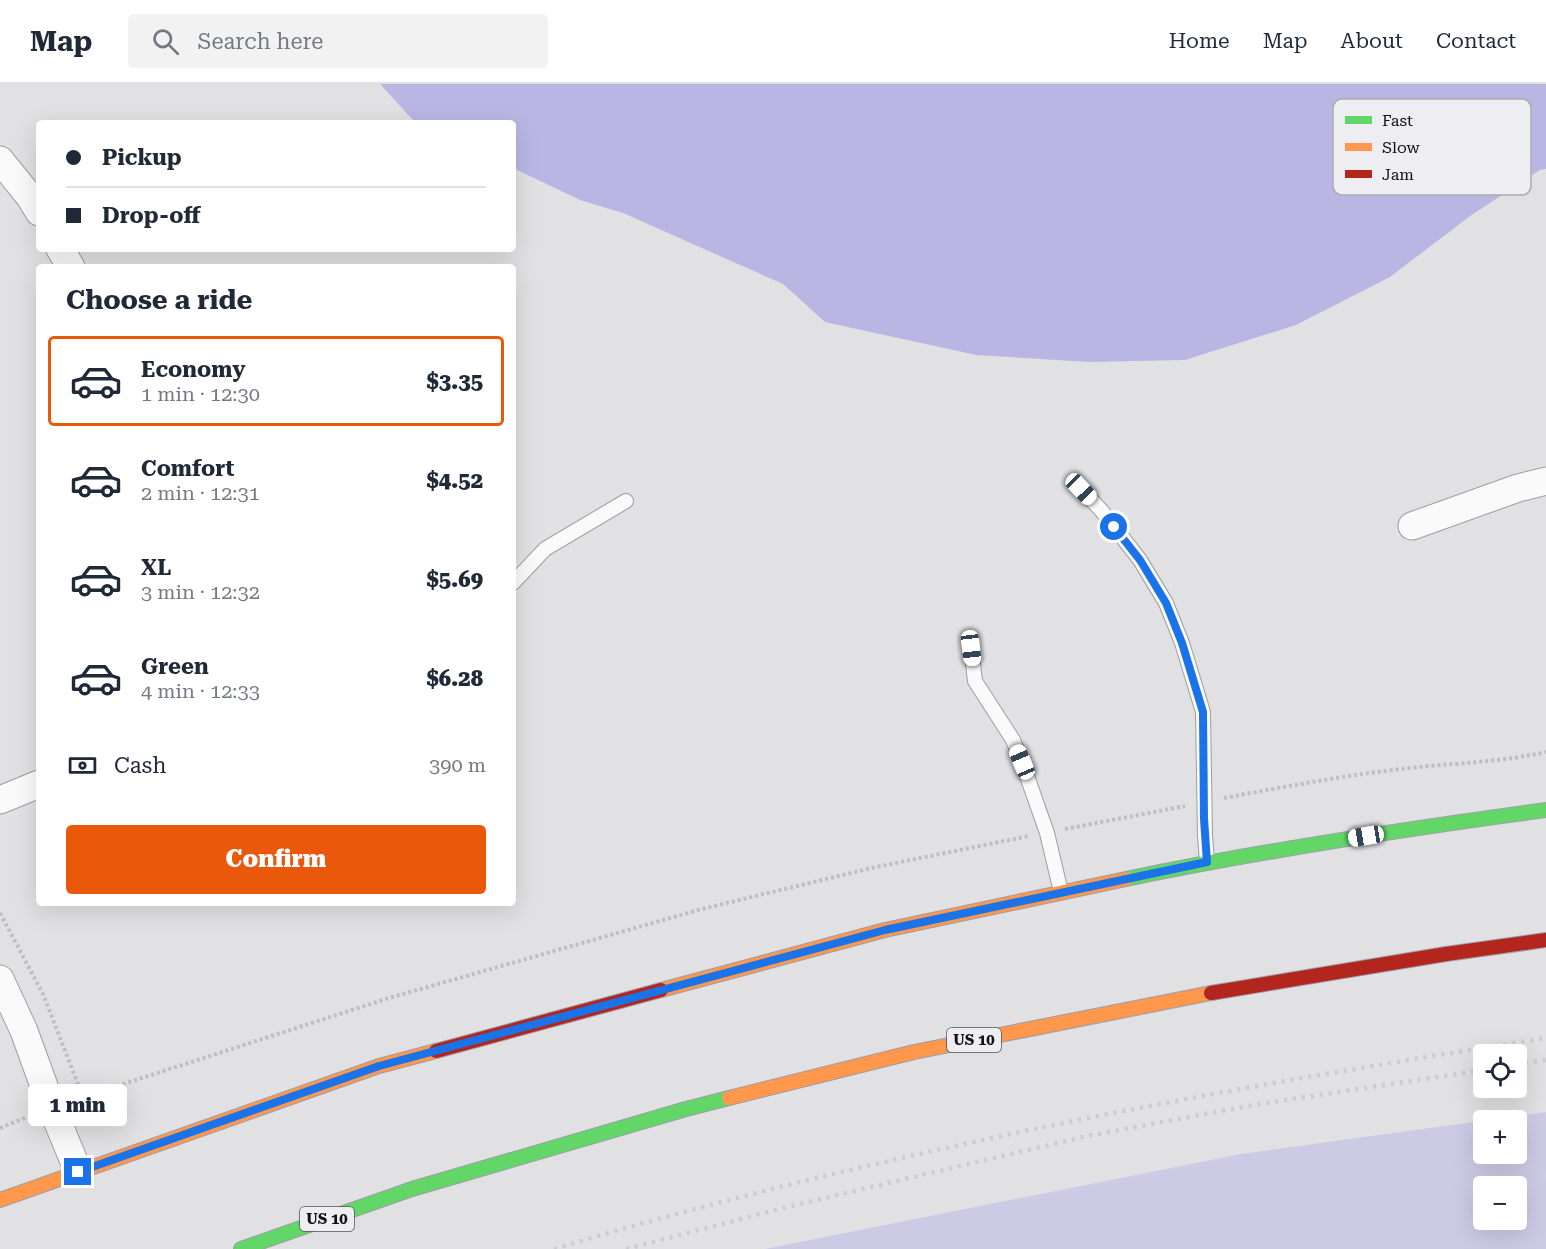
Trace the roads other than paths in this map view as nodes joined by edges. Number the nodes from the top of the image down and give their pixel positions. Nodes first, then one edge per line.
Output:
1 (0, 160) edge
2 (36, 207) edge
3 (1546, 481) edge
4 (1081, 489) dead end
5 (626, 501) dead end
6 (1412, 526) dead end
7 (516, 580) edge
8 (971, 648) dead end
9 (36, 785) edge
10 (0, 800) edge
11 (1546, 810) edge
12 (1207, 862) junction
13 (1061, 892) junction
14 (1546, 940) edge
15 (0, 979) edge
16 (78, 1172) junction
17 (0, 1200) edge
18 (241, 1249) edge

1 - 2 street
3 - 6 street
4 - 12 lane
5 - 7 lane
8 - 13 lane
9 - 10 street
11 - 12 highway
12 - 13 highway
13 - 16 highway
14 - 18 highway, US 10
15 - 16 street
16 - 17 highway

